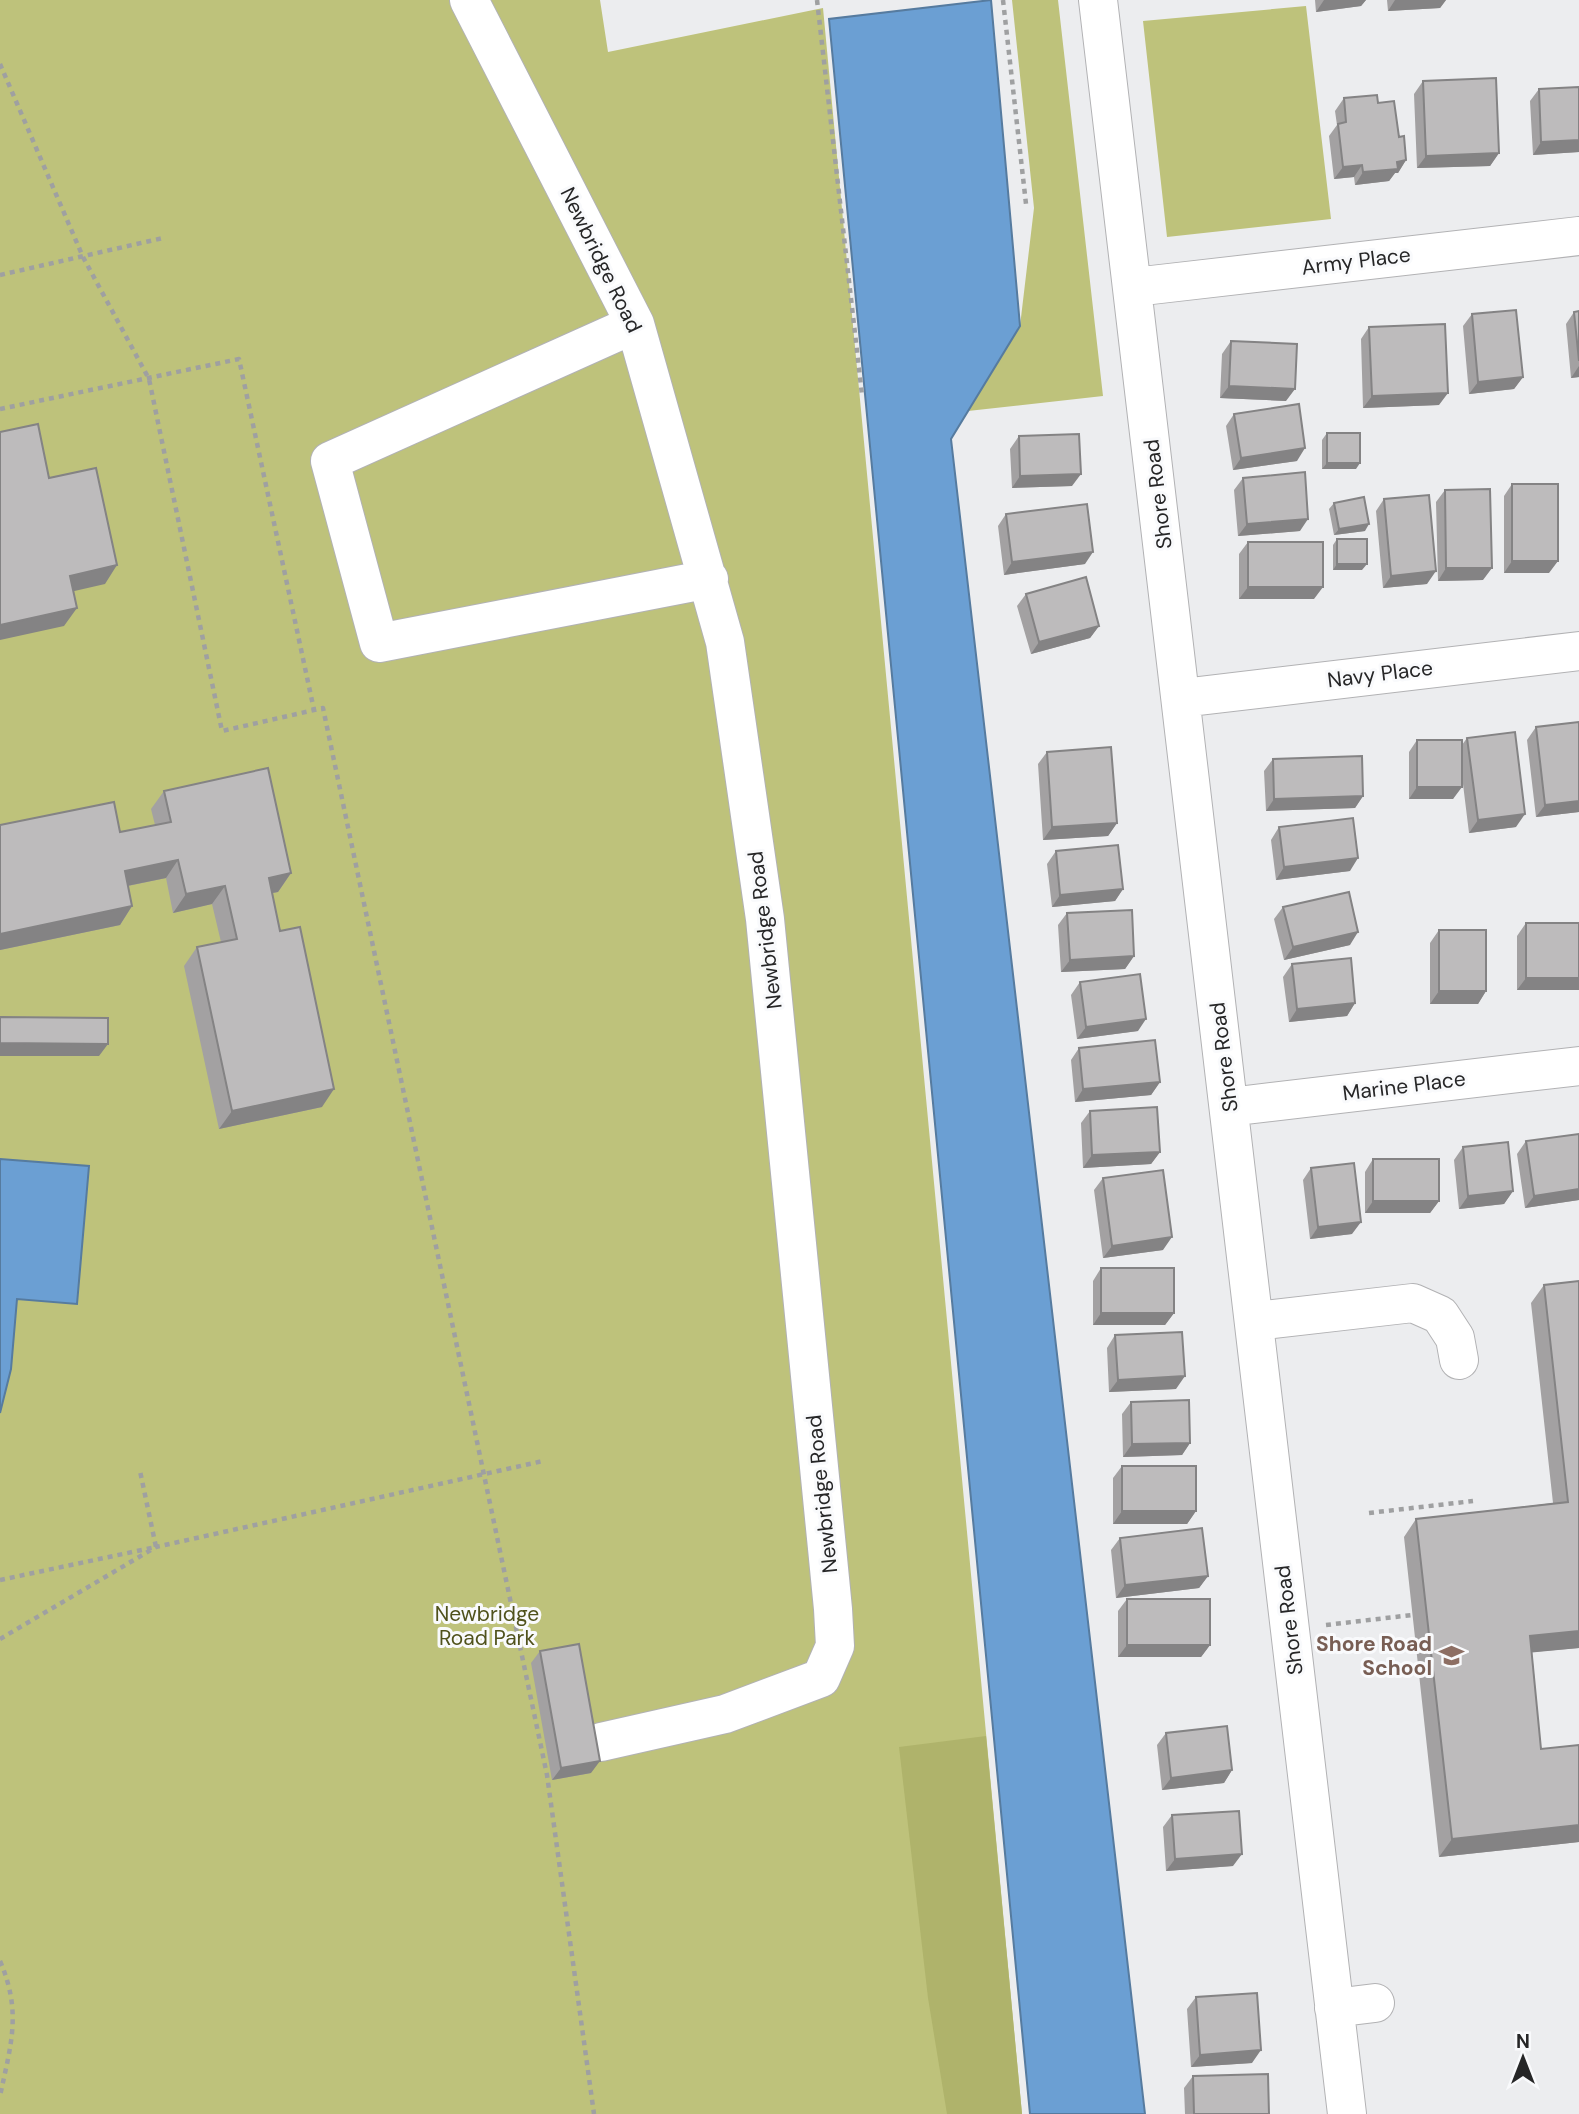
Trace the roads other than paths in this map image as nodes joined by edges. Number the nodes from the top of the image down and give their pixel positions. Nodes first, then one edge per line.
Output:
1 (469, 0) edge
2 (1098, 0) edge
3 (1579, 236) edge
4 (1134, 287) junction
5 (635, 324) junction
6 (709, 579) junction
7 (1579, 651) edge
8 (1182, 698) junction
9 (1579, 1066) edge
10 (1229, 1107) junction
11 (1255, 1321) junction
12 (1459, 1360) dead end
13 (601, 1742) dead end
14 (1375, 2003) dead end
15 (1334, 2008) junction
16 (1347, 2114) edge

1 - 5 street, Newbridge Road
2 - 4 street, Shore Road
3 - 4 street, Army Place
4 - 8 street, Shore Road
5 - 6 street, Newbridge Road
5 - 6 street
6 - 13 street, Newbridge Road
7 - 8 street, Navy Place
8 - 10 street, Shore Road
9 - 10 street, Marine Place
10 - 11 street, Shore Road
11 - 12 street
11 - 15 street, Shore Road
14 - 15 street
15 - 16 street, Shore Road

